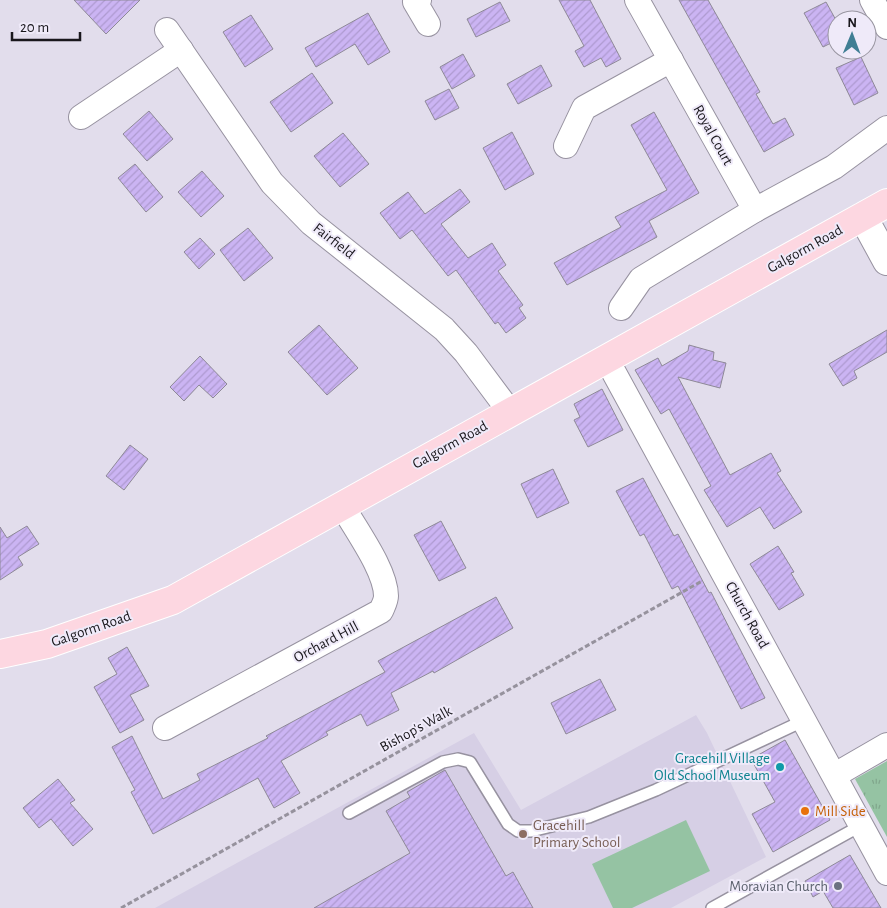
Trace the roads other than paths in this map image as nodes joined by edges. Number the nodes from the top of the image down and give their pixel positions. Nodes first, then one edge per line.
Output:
1 (419, 0) edge
2 (636, 0) edge
3 (872, 0) edge
4 (428, 24) dead end
5 (887, 27) edge
6 (167, 30) dead end
7 (181, 50) junction
8 (671, 60) junction
9 (81, 117) dead end
10 (887, 128) edge
11 (566, 146) dead end
12 (887, 203) edge
13 (755, 210) junction
14 (863, 217) junction
15 (887, 261) edge
16 (621, 308) dead end
17 (606, 358) junction
18 (510, 412) junction
19 (342, 506) junction
20 (0, 654) edge
21 (805, 720) junction
22 (166, 728) dead end
23 (887, 745) edge
24 (835, 775) junction
25 (349, 814) dead end
26 (862, 825) junction
27 (887, 873) edge
28 (712, 908) edge

1 - 4 street
2 - 8 street, Royal Court
3 - 5 street
6 - 7 street, Fairfield
7 - 9 street
7 - 18 street, Fairfield
8 - 11 street
8 - 13 street, Royal Court
10 - 13 street
12 - 14 main road, Galgorm Road
13 - 16 street
14 - 15 street
14 - 17 main road, Galgorm Road
17 - 18 main road, Galgorm Road
17 - 21 street, Church Road
18 - 19 main road, Galgorm Road
19 - 20 main road, Galgorm Road
19 - 22 street, Orchard Hill
21 - 24 street, Church Road
21 - 25 lane
23 - 24 street
24 - 26 street, Church Road
26 - 27 street, Church Road
26 - 28 lane

